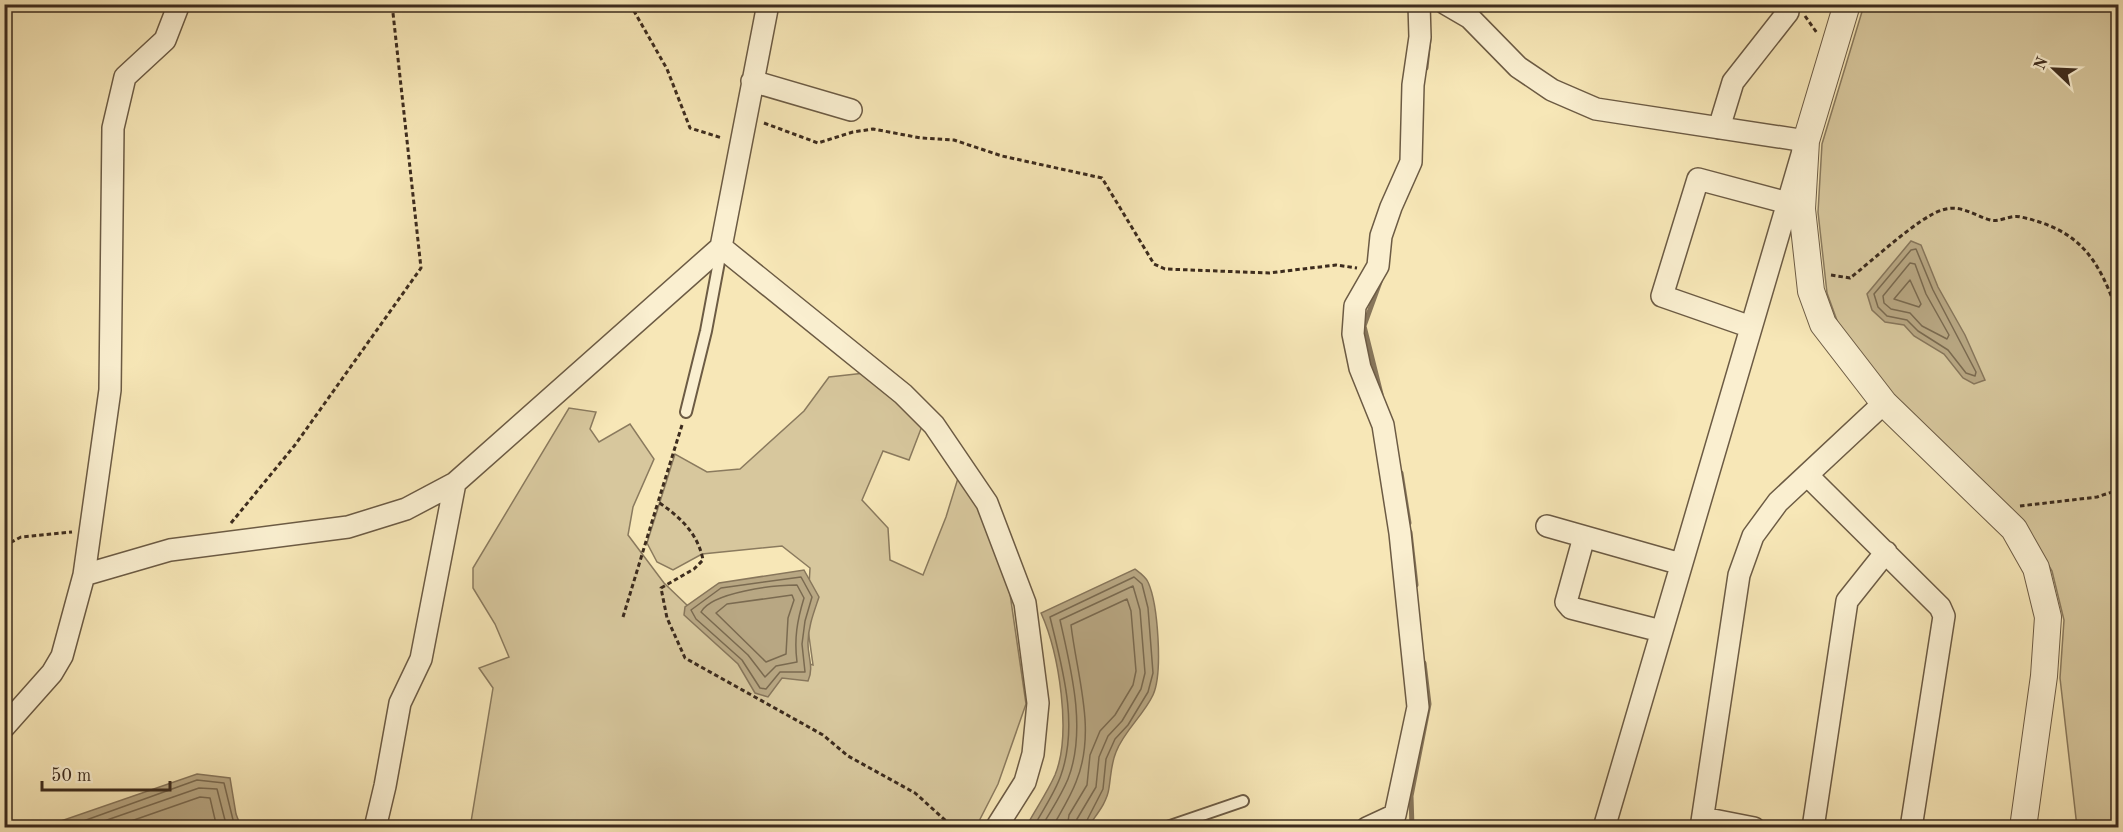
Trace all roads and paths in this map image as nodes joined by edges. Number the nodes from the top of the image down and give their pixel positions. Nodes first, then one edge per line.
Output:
1 (179, 4) edge
2 (392, 4) edge
3 (630, 4) edge
4 (768, 4) edge
5 (1419, 4) edge
6 (1446, 4) edge
7 (1847, 4) edge
8 (1795, 12) joint
9 (1835, 46) junction
10 (752, 81) junction
11 (850, 110) dead end
12 (745, 119) junction
13 (1719, 128) junction
14 (1806, 141) junction
15 (739, 145) junction
16 (1788, 202) junction
17 (721, 247) junction
18 (1808, 270) junction
19 (1373, 274) junction
20 (2118, 314) edge
21 (1751, 327) junction
22 (1884, 403) junction
23 (687, 412) joint
24 (1808, 476) junction
25 (455, 483) junction
26 (2118, 490) edge
27 (658, 502) junction
28 (1993, 509) junction
29 (1547, 526) dead end
30 (91, 530) junction
31 (1584, 537) junction
32 (212, 545) junction
33 (4, 546) edge
34 (1886, 552) junction
35 (1681, 564) junction
36 (84, 575) junction
37 (623, 617) dead end
38 (1662, 631) junction
39 (4, 728) edge
40 (1244, 801) dead end
41 (1702, 823) edge
42 (375, 828) edge
43 (954, 828) edge
44 (996, 828) edge
45 (1164, 828) edge
46 (1367, 828) edge
47 (1604, 828) edge
48 (1754, 828) edge
49 (1814, 828) edge
50 (1911, 828) edge
51 (2023, 828) edge

1 - 30 street
2 - 32 path
3 - 15 path
4 - 10 street
5 - 19 street
6 - 13 street
7 - 9 street
8 - 9 path
8 - 13 street
9 - 14 street
10 - 11 street
10 - 12 street
12 - 15 street
12 - 19 path
13 - 14 street
14 - 16 street
14 - 18 street
15 - 17 street
16 - 21 street
16 - 21 street
17 - 23 lane
17 - 25 street
17 - 44 street
18 - 20 path
18 - 22 street
19 - 46 street
21 - 35 street
22 - 24 street
22 - 28 street
23 - 27 path
24 - 34 street
24 - 41 street
25 - 32 street
25 - 42 street
26 - 28 path
27 - 37 path
27 - 43 path
28 - 51 street
29 - 31 street
30 - 33 path
30 - 36 street
31 - 35 street
31 - 38 street
32 - 36 street
34 - 49 street
34 - 50 street
35 - 38 street
36 - 39 street
38 - 47 street
40 - 45 lane
41 - 48 street

